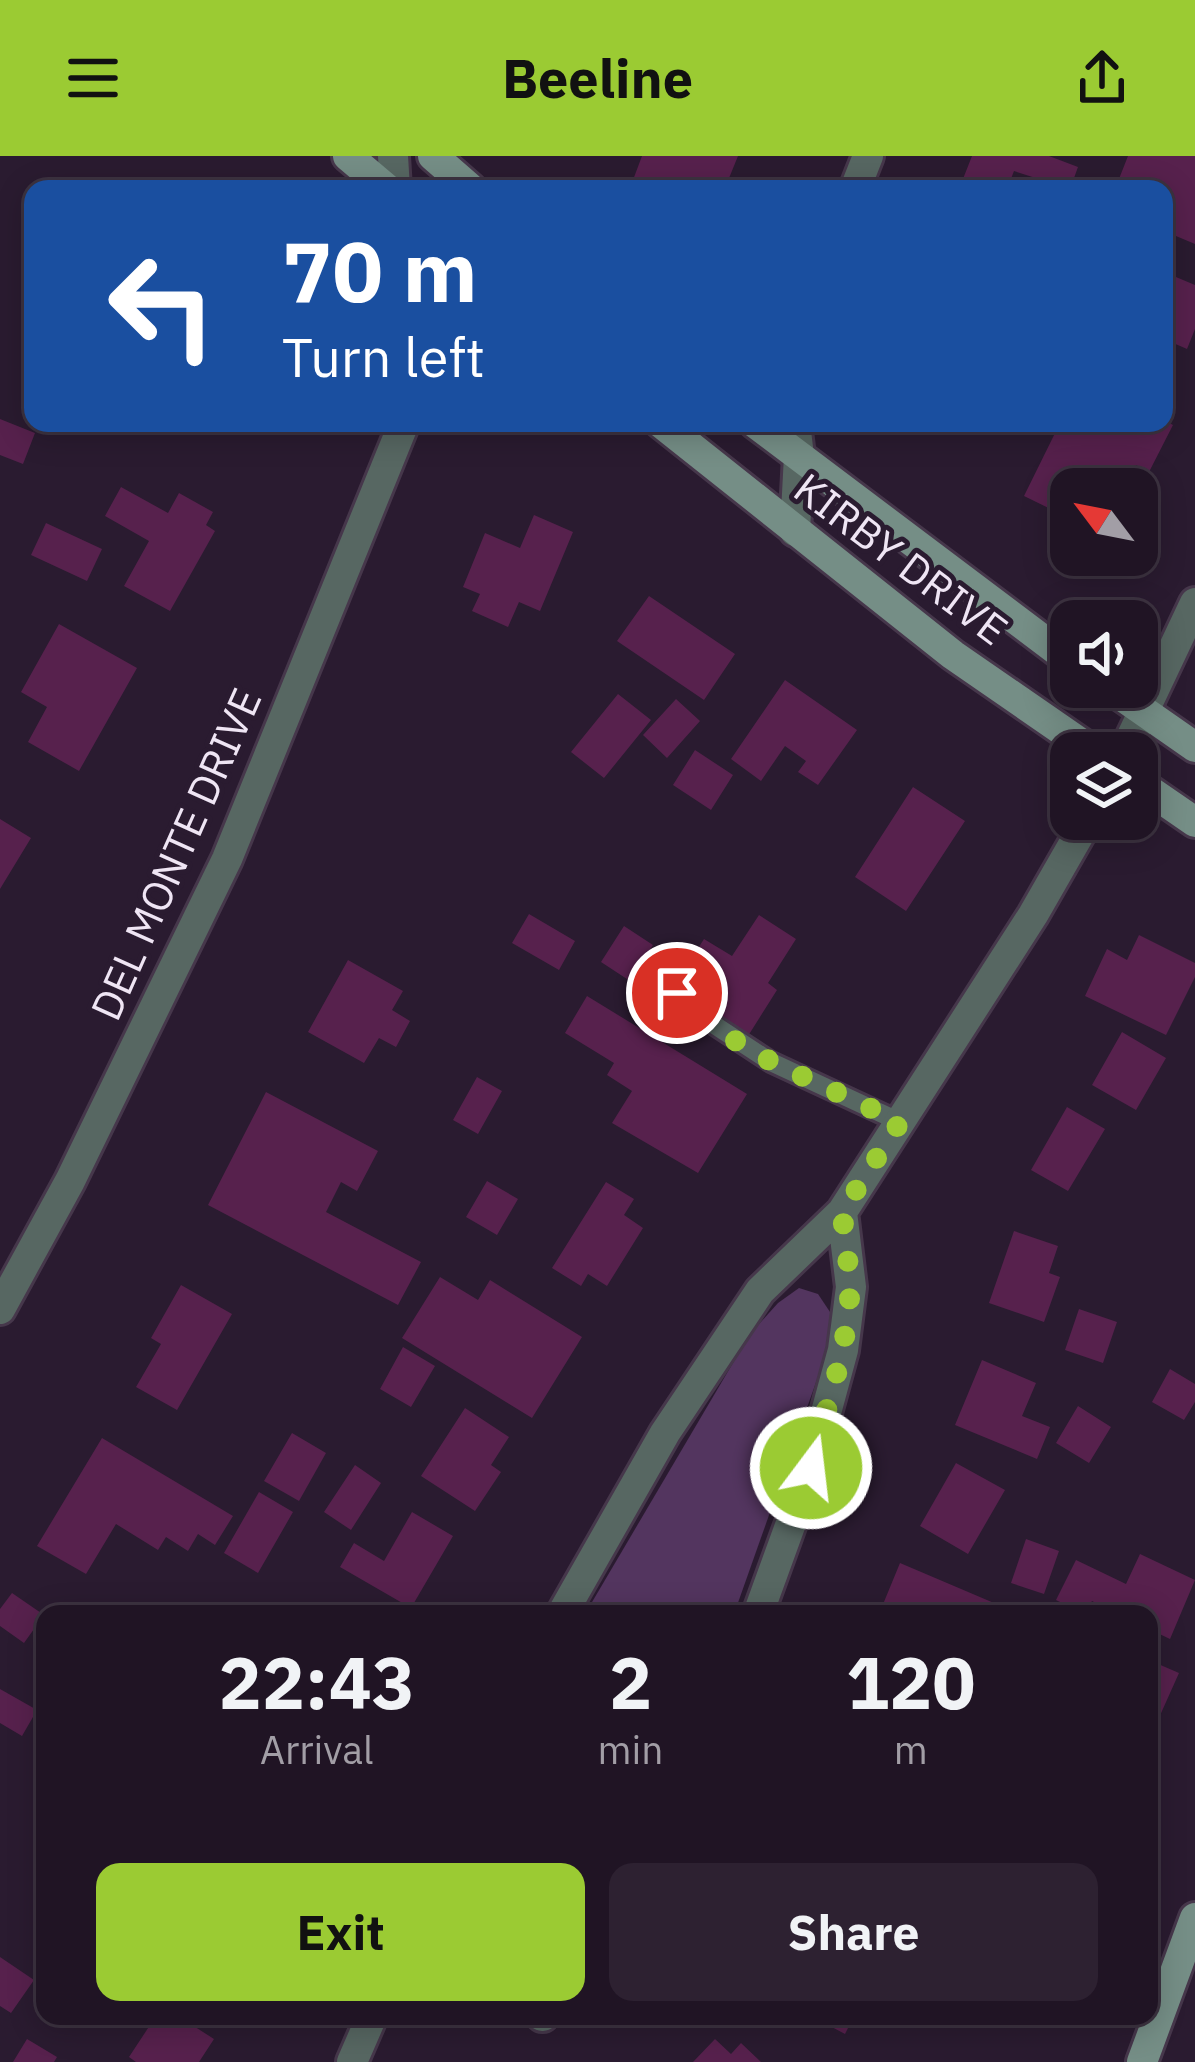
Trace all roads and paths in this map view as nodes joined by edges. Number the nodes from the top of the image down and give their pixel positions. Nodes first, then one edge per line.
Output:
1 (348, 156) edge
2 (433, 156) edge
3 (379, 180) edge
4 (460, 180) edge
5 (400, 432) edge
6 (673, 432) edge
7 (767, 432) edge
8 (796, 432) edge
9 (799, 456) junction
10 (795, 531) junction
11 (1195, 603) edge
12 (1050, 645) edge
13 (1139, 708) edge
14 (1145, 712) junction
15 (1065, 732) edge
16 (1135, 732) edge
17 (1195, 747) edge
18 (1158, 796) edge
19 (1195, 822) edge
20 (1076, 840) edge
21 (677, 993) dead end
22 (900, 1122) junction
23 (842, 1212) junction
24 (0, 1309) edge
25 (567, 1605) edge
26 (761, 1605) edge
27 (1195, 1918) edge
28 (1158, 2019) edge
29 (368, 2025) edge
30 (1156, 2025) edge
31 (352, 2062) edge
32 (1142, 2062) edge

1 - 3 main road
2 - 4 main road
5 - 24 street, DEL MONTE DRIVE
6 - 10 main road, KIRBY DRIVE
7 - 9 main road, KIRBY DRIVE
8 - 9 street
9 - 10 street
9 - 12 main road, KIRBY DRIVE
10 - 15 main road, KIRBY DRIVE
11 - 14 street
13 - 14 main road
14 - 16 street
14 - 17 main road
18 - 19 main road
20 - 22 street
21 - 22 lane
22 - 23 street
23 - 25 street
23 - 26 street
27 - 28 main road
29 - 31 street
30 - 32 main road

